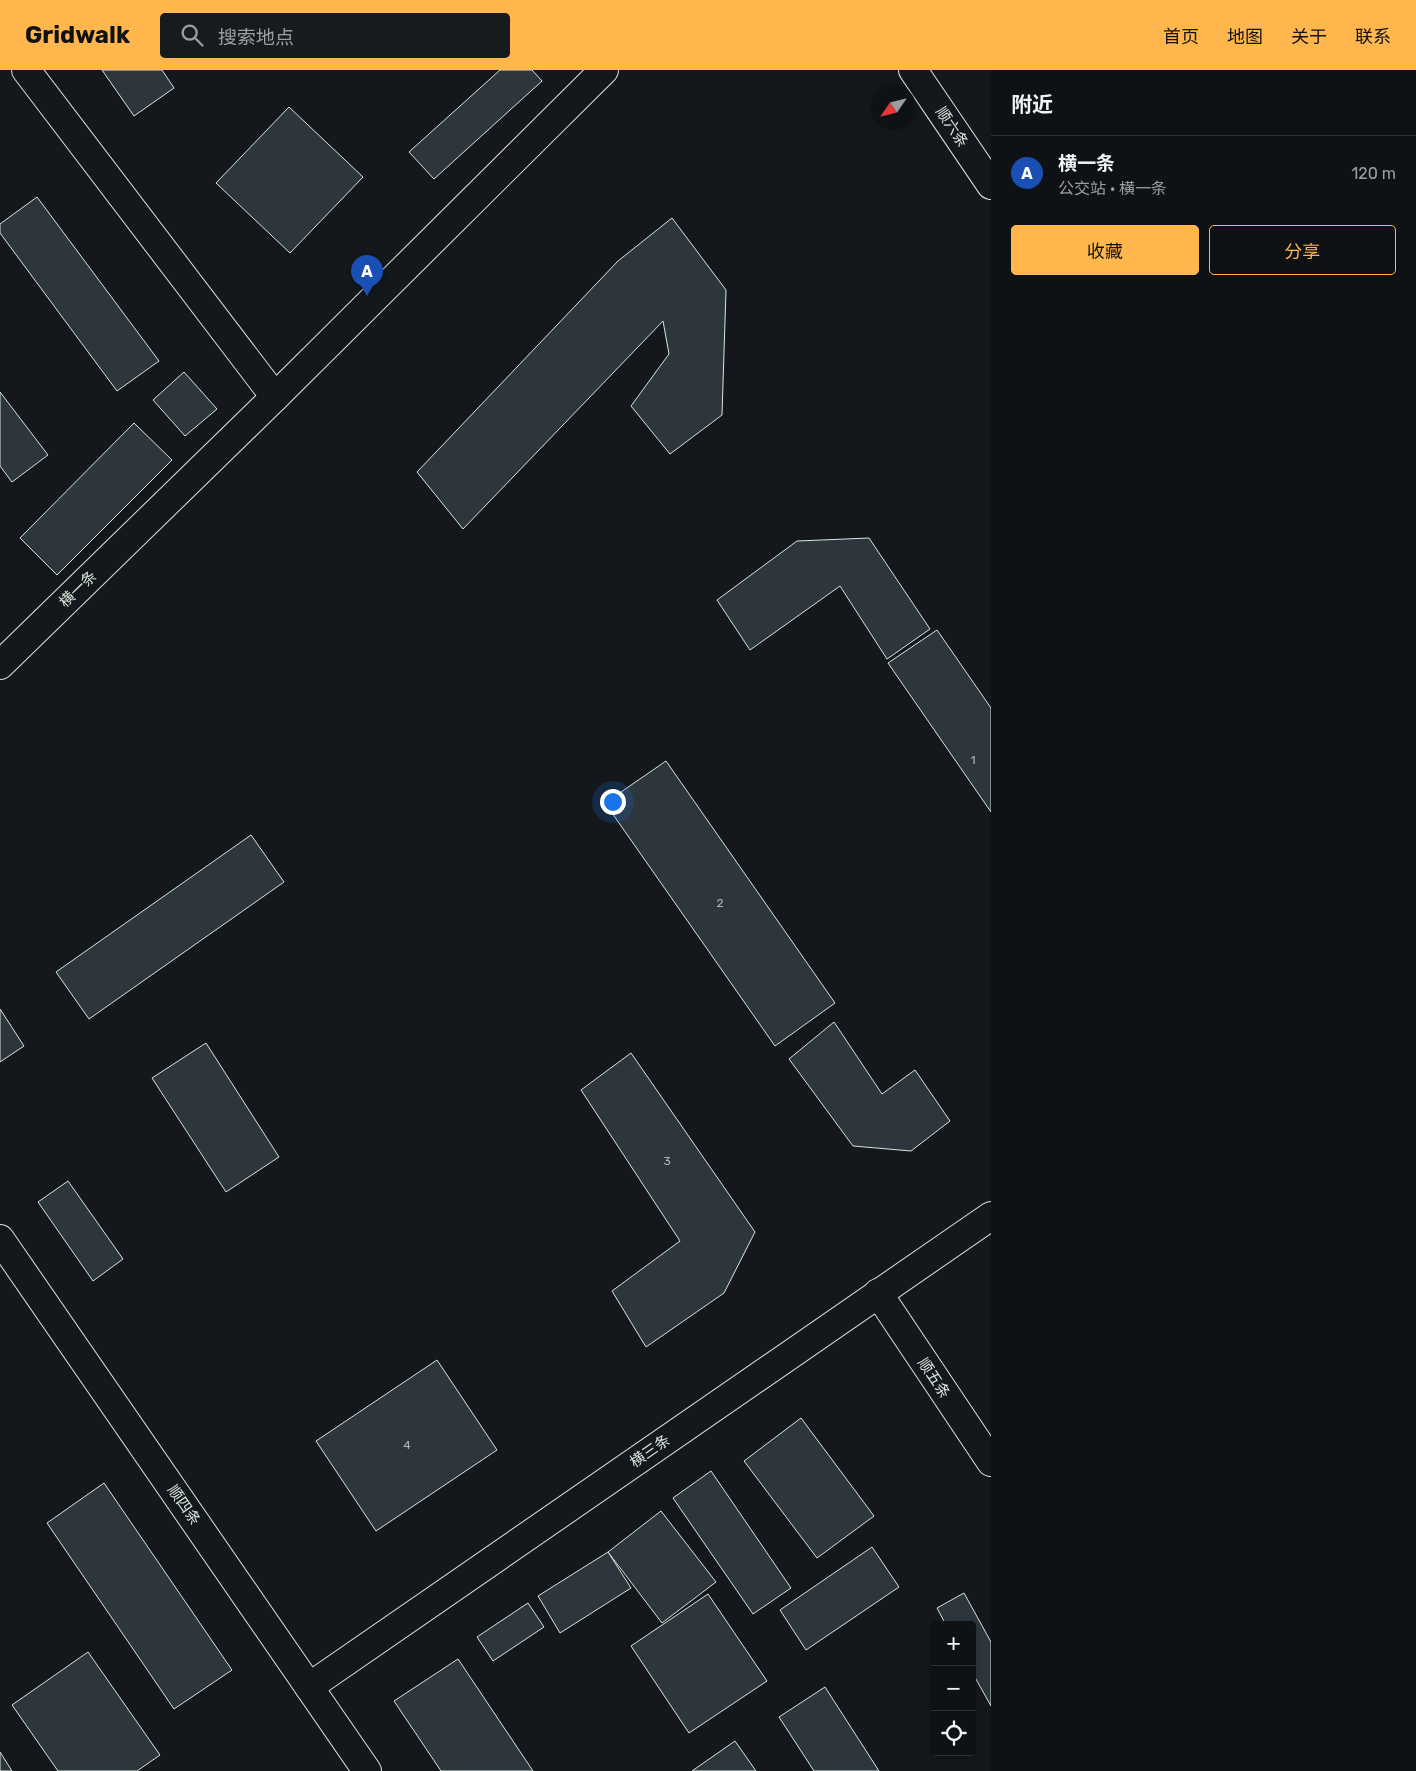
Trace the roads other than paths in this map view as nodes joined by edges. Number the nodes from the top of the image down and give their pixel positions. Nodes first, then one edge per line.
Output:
1 (26, 70) edge
2 (604, 70) edge
3 (913, 70) edge
4 (991, 185) edge
5 (275, 397) junction
6 (0, 665) edge
7 (991, 1216) edge
8 (0, 1239) edge
9 (878, 1293) junction
10 (991, 1462) edge
11 (309, 1687) junction
12 (367, 1771) edge

1 - 5 street
2 - 5 street, 横一条
3 - 4 street, 顺六条
5 - 6 street, 横一条
7 - 9 street, 横三条
8 - 11 street, 顺四条
9 - 10 street, 顺五条
9 - 11 street, 横三条
11 - 12 street, 顺四条

